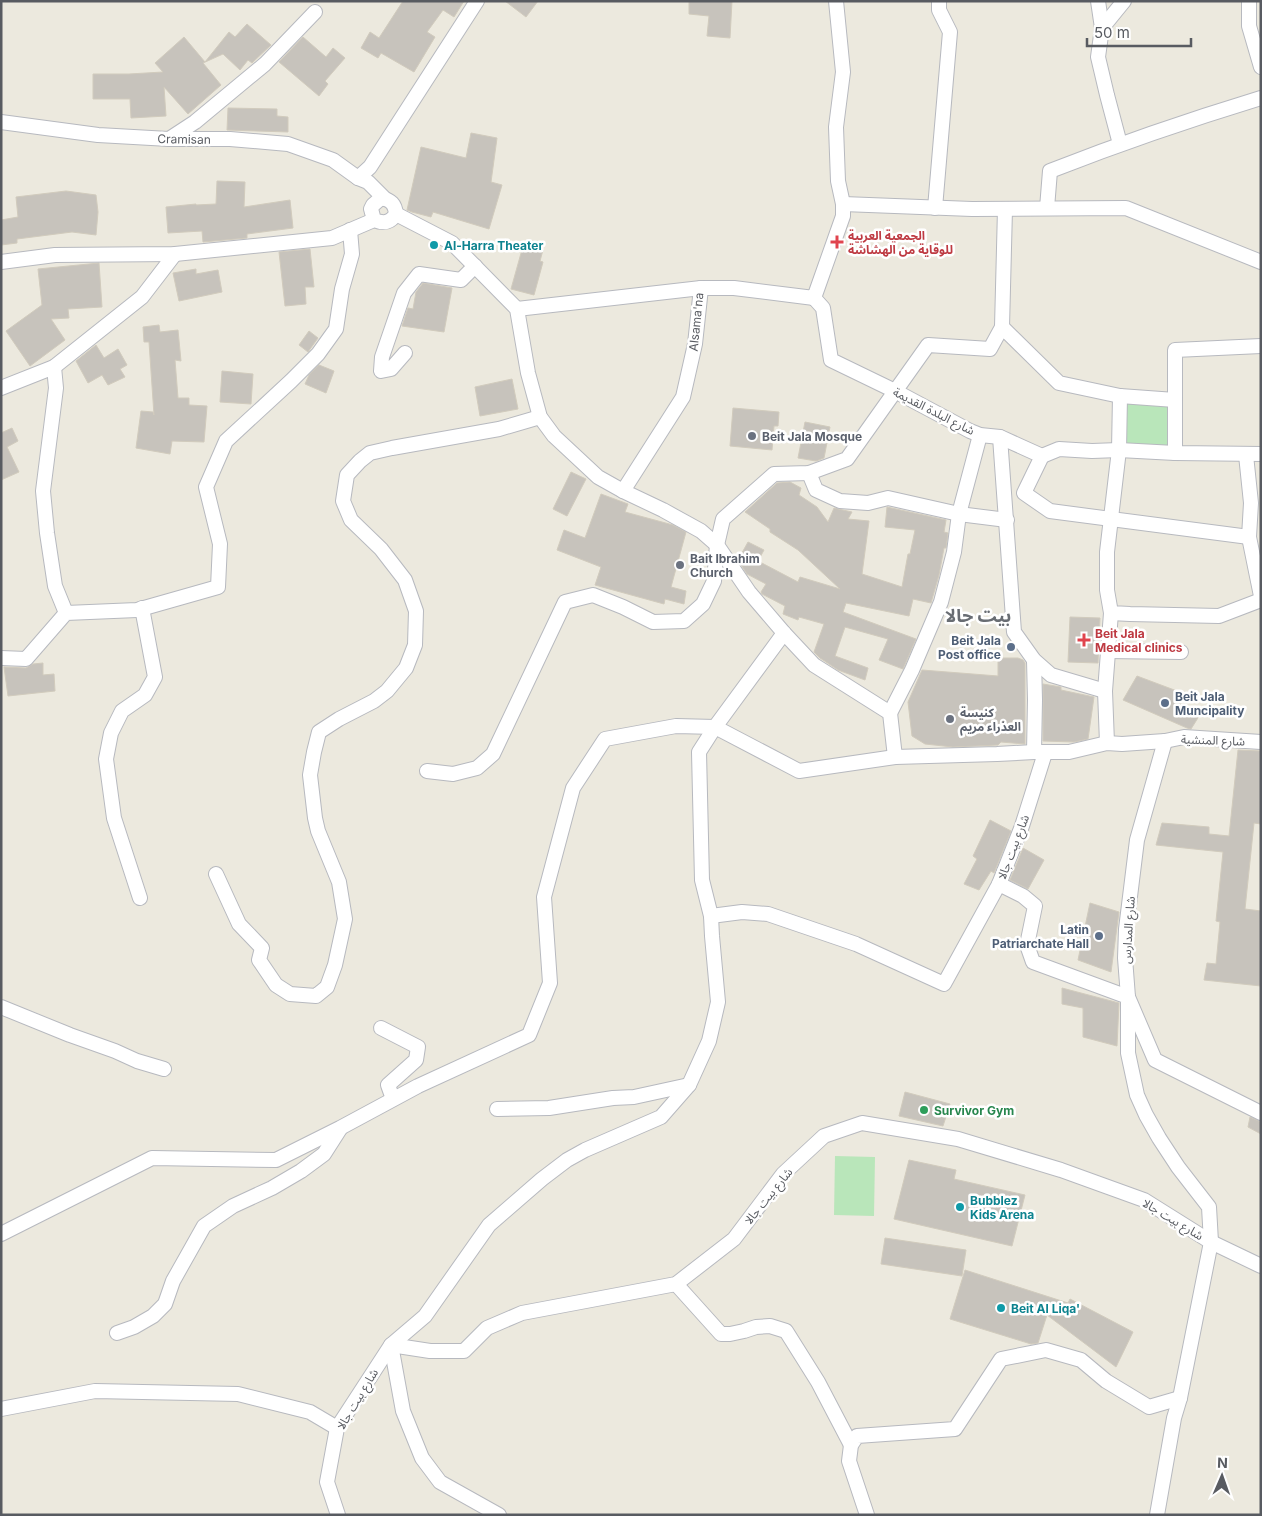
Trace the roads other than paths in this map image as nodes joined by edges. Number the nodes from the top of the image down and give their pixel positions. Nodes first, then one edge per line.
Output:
1 (477, 1) edge
2 (836, 1) edge
3 (939, 1) edge
4 (1098, 1) edge
5 (1124, 1) edge
6 (1249, 1) edge
7 (315, 12) dead end
8 (1102, 28) junction
9 (1261, 67) edge
10 (1261, 98) edge
11 (1, 122) edge
12 (170, 139) junction
13 (1120, 144) junction
14 (358, 178) junction
15 (366, 191) junction
16 (385, 199) junction
17 (843, 204) junction
18 (934, 208) junction
19 (1047, 208) junction
20 (1006, 209) junction
21 (396, 214) junction
22 (373, 215) junction
23 (353, 229) junction
24 (175, 254) junction
25 (1, 262) edge
26 (1261, 262) edge
27 (475, 266) junction
28 (701, 288) junction
29 (814, 298) junction
30 (517, 309) junction
31 (1002, 327) junction
32 (1261, 346) edge
33 (405, 353) dead end
34 (54, 367) junction
35 (1, 388) edge
36 (895, 391) junction
37 (1120, 396) junction
38 (1175, 400) junction
39 (540, 417) junction
40 (980, 435) junction
41 (1000, 437) junction
42 (1119, 450) junction
43 (1175, 453) junction
44 (1261, 454) edge
45 (1246, 455) junction
46 (1042, 456) junction
47 (809, 473) junction
48 (623, 491) junction
49 (959, 514) junction
50 (1007, 520) junction
51 (1111, 520) junction
52 (1249, 537) junction
53 (717, 545) junction
54 (1261, 598) edge
55 (142, 608) junction
56 (66, 613) junction
57 (1111, 613) junction
58 (784, 633) junction
59 (1108, 651) junction
60 (1181, 652) dead end
61 (1, 658) edge
62 (1034, 660) junction
63 (1105, 691) junction
64 (890, 713) junction
65 (715, 728) junction
66 (1165, 741) junction
67 (1261, 742) edge
68 (1107, 743) junction
69 (1039, 752) junction
70 (895, 756) junction
71 (427, 771) dead end
72 (216, 874) dead end
73 (999, 884) junction
74 (140, 898) dead end
75 (711, 916) junction
76 (1128, 996) junction
77 (1, 1007) edge
78 (381, 1028) dead end
79 (164, 1069) dead end
80 (689, 1085) junction
81 (393, 1100) junction
82 (497, 1109) dead end
83 (1261, 1113) edge
84 (340, 1128) junction
85 (1, 1234) edge
86 (1211, 1242) junction
87 (1261, 1266) edge
88 (676, 1284) junction
89 (117, 1334) dead end
90 (391, 1345) junction
91 (1180, 1398) junction
92 (1, 1409) edge
93 (337, 1428) junction
94 (851, 1445) junction
95 (338, 1515) edge
96 (499, 1515) edge
97 (867, 1515) edge
98 (1157, 1515) edge

1 - 14 street
2 - 17 street
3 - 18 street
4 - 8 street
5 - 8 street
6 - 9 street
7 - 12 street
8 - 13 street
10 - 13 street
11 - 12 street, Cramisan
12 - 14 street, Cramisan
13 - 19 street
14 - 15 street
14 - 16 street, Cramisan
15 - 22 street
15 - 23 street
16 - 21 street
16 - 22 street
17 - 18 street
17 - 29 street
18 - 20 street
19 - 20 street
19 - 26 street
20 - 31 street
21 - 22 street
21 - 27 street
22 - 23 street
23 - 24 street
23 - 55 street
24 - 25 street
24 - 34 street
27 - 30 street
27 - 33 street
28 - 29 street
28 - 30 street, Alsama'na
28 - 48 street, Alsama'na
29 - 36 street, شارع البلدة القديمة
30 - 39 street
31 - 36 street
31 - 37 street
32 - 38 street
34 - 35 street
34 - 56 street
36 - 40 street, شارع البلدة القديمة
36 - 47 street
37 - 38 street
37 - 42 street
38 - 43 street
39 - 48 street
39 - 72 street
40 - 41 street, شارع البلدة القديمة
40 - 49 street
41 - 46 street, شارع البلدة القديمة
41 - 50 street
42 - 43 street
42 - 46 street
42 - 51 street
43 - 45 street
44 - 45 street
45 - 52 street
46 - 51 street
47 - 49 street
47 - 53 street
48 - 53 street
49 - 50 street
49 - 64 street
50 - 62 street
51 - 52 street
51 - 57 street
52 - 54 street
53 - 58 street
53 - 71 street
54 - 57 street
55 - 56 street
55 - 74 street
56 - 61 street
57 - 59 street
58 - 64 street
58 - 65 street, شارع بيت جالا
59 - 60 street
59 - 63 street
62 - 63 street
62 - 69 street, شارع بيت جالا
63 - 68 street
64 - 70 street
65 - 70 street, شارع المنشية
65 - 75 street, شارع بيت جالا
65 - 81 street
66 - 67 street, شارع المنشية
66 - 68 street, شارع المنشية
66 - 76 street, شارع المدارس
68 - 69 street, شارع المنشية
69 - 70 street, شارع المنشية
69 - 73 street, شارع بيت جالا
73 - 75 street, شارع بيت جالا
73 - 76 street
75 - 80 street, شارع بيت جالا
76 - 83 street, شارع المدارس
76 - 86 street
77 - 79 street
78 - 81 street
80 - 82 street
80 - 90 street, شارع بيت جالا
81 - 84 street
84 - 85 street
84 - 89 street
86 - 87 street, شارع بيت جالا
86 - 88 street, شارع بيت جالا
86 - 91 street
88 - 90 street, شارع بيت جالا
88 - 94 street
90 - 93 street, شارع بيت جالا
90 - 96 street
91 - 94 street
91 - 98 street
92 - 93 street
93 - 95 street, شارع بيت جالا
94 - 97 street

